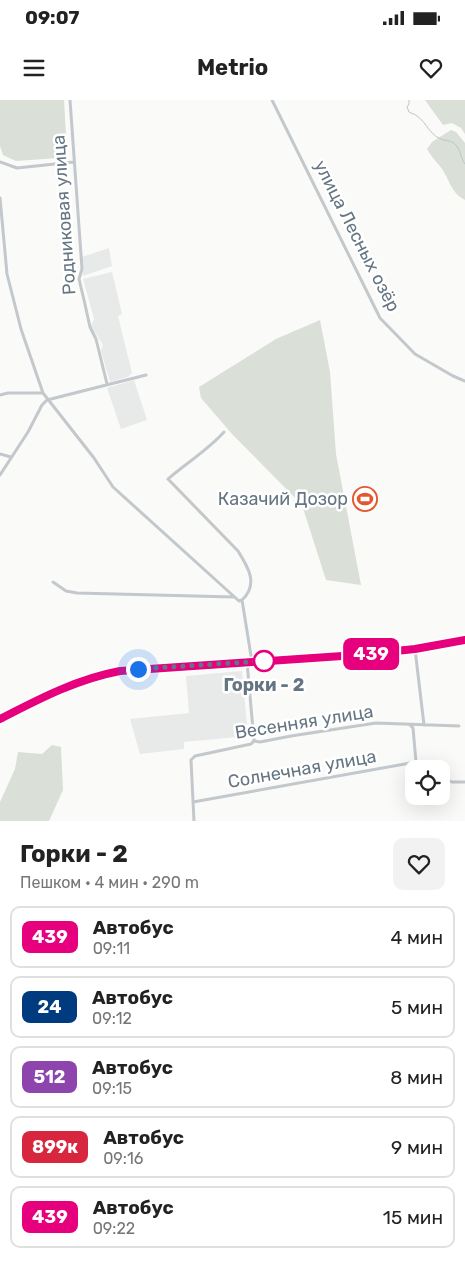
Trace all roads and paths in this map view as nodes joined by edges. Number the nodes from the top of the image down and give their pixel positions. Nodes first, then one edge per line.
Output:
1 (70, 100) edge
2 (272, 100) edge
3 (0, 162) edge
4 (74, 162) junction
5 (0, 198) edge
6 (7, 274) junction
7 (0, 275) edge
8 (146, 375) dead end
9 (465, 381) edge
10 (107, 384) junction
11 (43, 393) junction
12 (0, 395) edge
13 (47, 400) junction
14 (224, 432) dead end
15 (0, 454) edge
16 (11, 457) junction
17 (0, 475) edge
18 (53, 582) dead end
19 (234, 596) junction
20 (242, 600) junction
21 (465, 640) edge
22 (415, 649) junction
23 (249, 662) junction
24 (0, 719) edge
25 (410, 724) junction
26 (424, 725) junction
27 (459, 726) dead end
28 (254, 741) junction
29 (416, 760) edge
30 (405, 764) edge
31 (450, 781) edge
32 (465, 782) edge
33 (193, 802) junction
34 (194, 821) edge

1 - 4 street, Родниковая улица
2 - 9 street, улица Лесных озёр
3 - 4 street
4 - 10 street, Родниковая улица
5 - 6 street
6 - 7 street
6 - 11 street
8 - 10 street
10 - 13 street
11 - 12 street
11 - 13 street
13 - 16 street
13 - 19 street
14 - 20 street
15 - 16 street
16 - 17 street
18 - 19 street
19 - 20 street
20 - 23 street
21 - 22 main road
22 - 23 main road
22 - 26 street
23 - 24 main road
23 - 28 street
25 - 26 street, Весенняя улица
25 - 28 street, Весенняя улица
25 - 29 street
26 - 27 street, Весенняя улица
28 - 33 street, Весенняя улица
30 - 33 street, Солнечная улица
31 - 32 street
33 - 34 street

